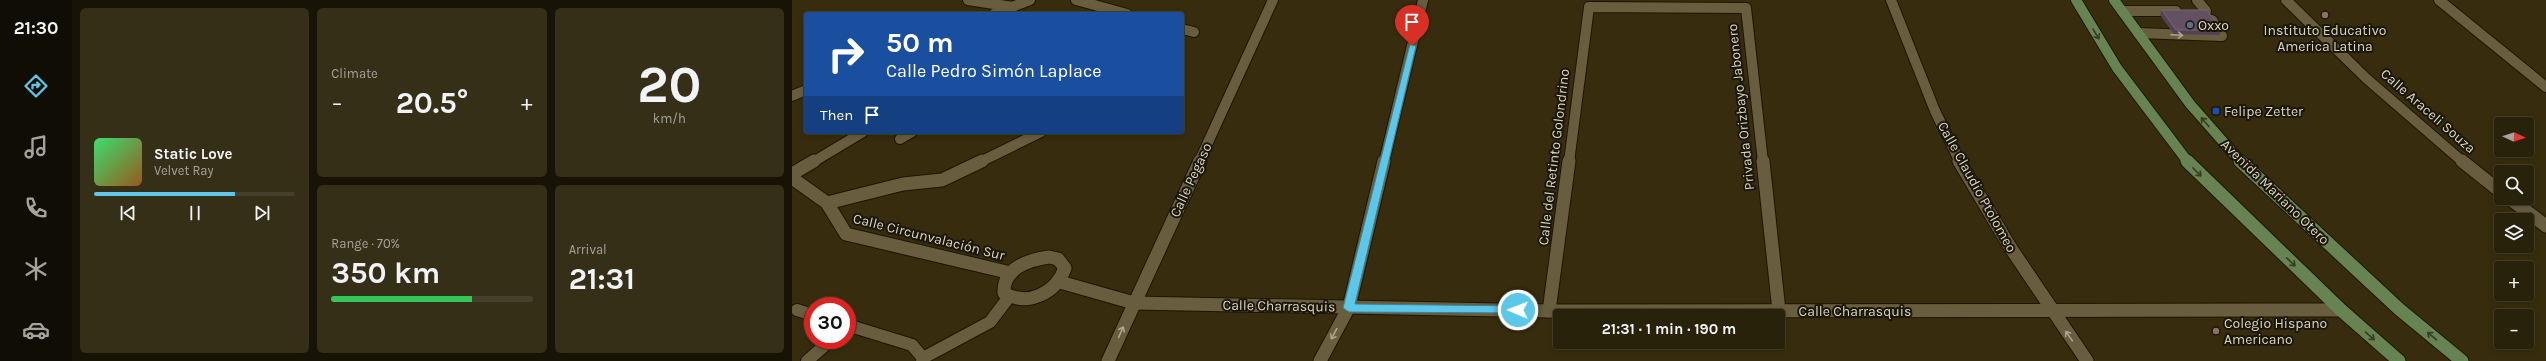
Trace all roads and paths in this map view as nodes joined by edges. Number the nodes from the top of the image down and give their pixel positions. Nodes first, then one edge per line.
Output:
1 (968, 0) edge
2 (1030, 0) edge
3 (1076, 0) edge
4 (1273, 0) edge
5 (1424, 0) edge
6 (1891, 0) edge
7 (2072, 0) edge
8 (2114, 0) edge
9 (2197, 0) edge
10 (2286, 0) edge
11 (2439, 0) edge
12 (2079, 4) edge
13 (1013, 6) junction
14 (1589, 7) joint
15 (2122, 11) junction
16 (2206, 11) junction
17 (999, 12) edge
18 (1121, 12) edge
19 (1184, 30) edge
20 (1194, 32) dead end
21 (2138, 33) junction
22 (2546, 87) edge
23 (804, 91) edge
24 (792, 96) edge
25 (859, 134) edge
26 (909, 134) edge
27 (1038, 134) edge
28 (900, 139) dead end
29 (792, 174) edge
30 (792, 178) edge
31 (2494, 186) edge
32 (827, 203) junction
33 (2518, 205) edge
34 (2546, 226) edge
35 (1011, 273) junction
36 (1060, 282) junction
37 (1009, 297) junction
38 (1134, 303) junction
39 (1349, 308) junction
40 (1779, 309) edge
41 (797, 310) dead end
42 (2051, 310) junction
43 (2341, 310) junction
44 (1549, 311) junction
45 (1553, 311) edge
46 (804, 312) edge
47 (1785, 312) edge
48 (856, 329) edge
49 (821, 349) edge
50 (923, 360) edge
51 (807, 361) edge
52 (1108, 361) edge
53 (1320, 361) edge
54 (2087, 361) edge
55 (2400, 361) edge
56 (2462, 361) edge

1 - 13 street
2 - 13 street
3 - 18 street
4 - 38 street, Calle Pegaso
5 - 39 street
6 - 42 street, Calle Claudio Ptolomeo
7 - 12 main road
8 - 15 main road, Avenida Mariano Otero
9 - 16 lane
10 - 31 street, Calle Araceli Souza
11 - 22 street
12 -> 43 main road
13 - 17 street
14 - 40 street, Privada Orizbayo Jabonero
14 - 44 street, Calle del Retinto Golondrino
15 - 16 lane
15 - 21 main road, Avenida Mariano Otero
21 -> 16 lane
19 - 20 street
56 -> 21 main road, Avenida Mariano Otero
23 - 24 street
25 - 29 street
26 - 28 street
27 - 32 street
30 - 32 street, Calle Circunvalación Sur
32 - 35 street, Calle Circunvalación Sur
33 - 34 street
35 - 36 street
35 - 37 street
36 - 37 street
36 - 38 street, Calle Charrasquis
37 - 50 lane
38 - 39 street, Calle Charrasquis
52 -> 38 street, Calle Pegaso
39 - 44 street, Calle Charrasquis
39 -> 53 street
41 - 46 lane
42 - 43 street, Calle Charrasquis
42 - 47 street, Calle Charrasquis
54 -> 42 street, Calle Claudio Ptolomeo
43 -> 55 main road
44 - 45 street, Calle Charrasquis
48 - 50 lane
49 - 51 lane

